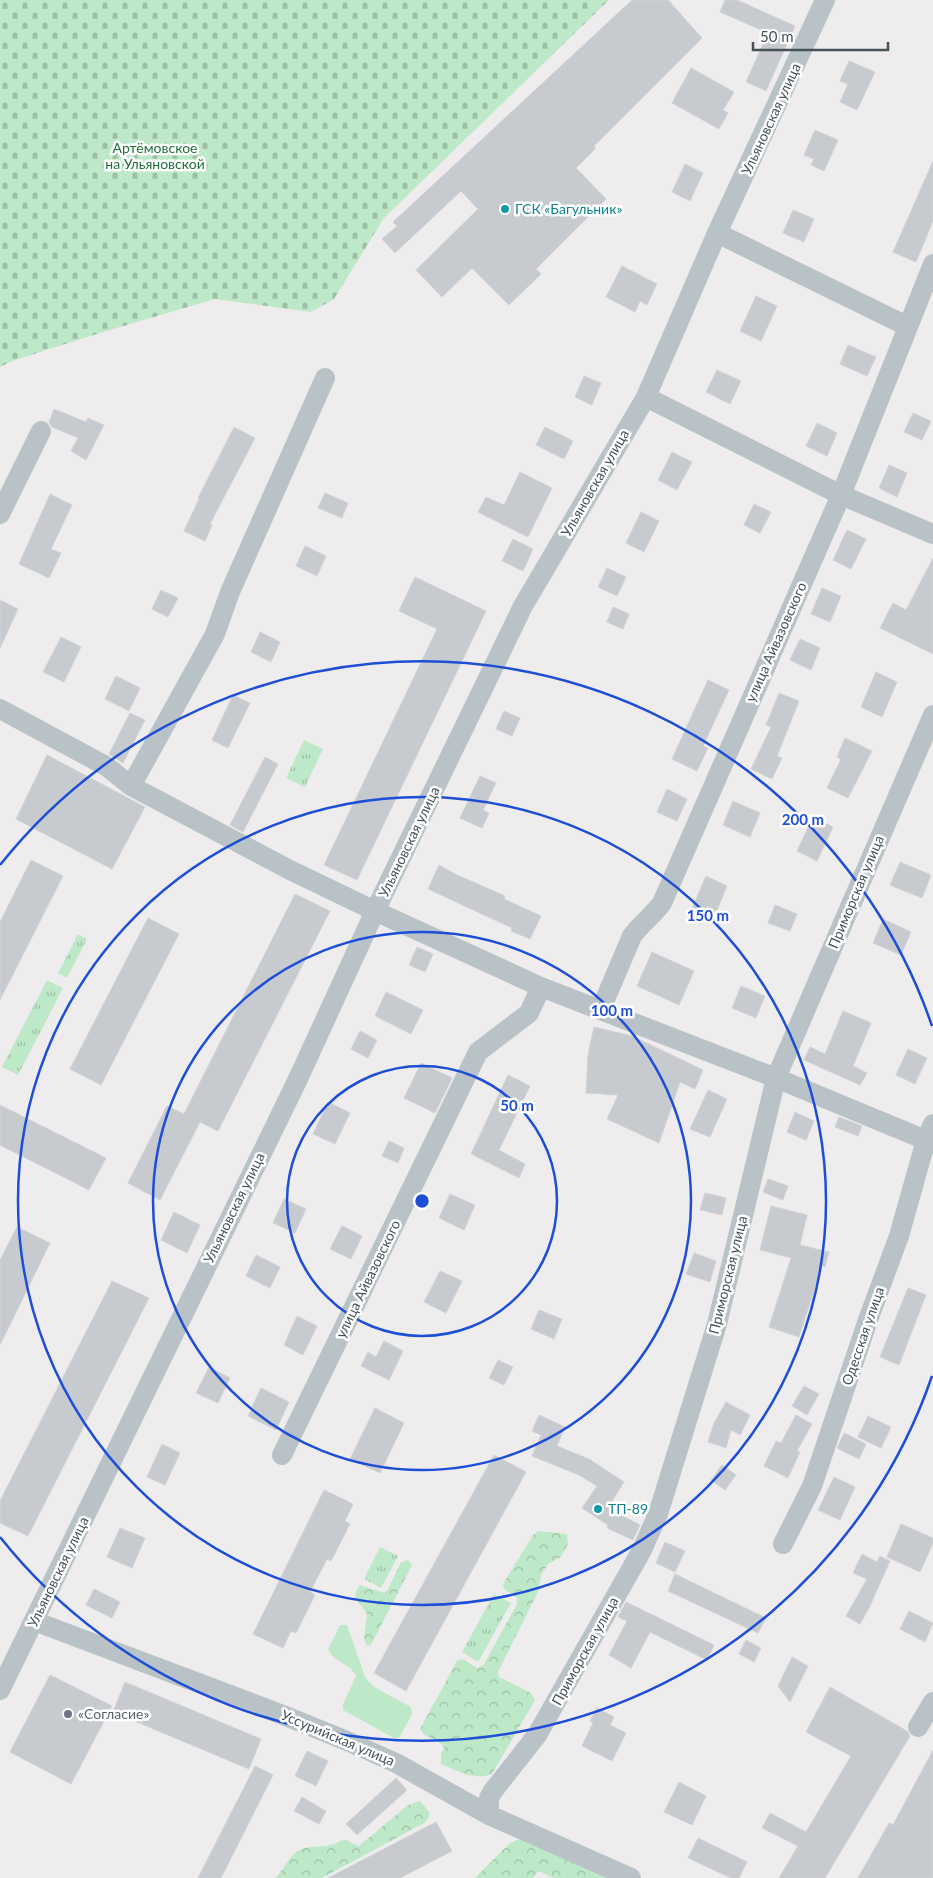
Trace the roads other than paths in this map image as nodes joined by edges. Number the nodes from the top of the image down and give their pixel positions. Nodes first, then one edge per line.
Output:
1 (826, 0) edge
2 (717, 233) junction
3 (933, 264) edge
4 (907, 326) junction
5 (325, 378) dead end
6 (646, 397) junction
7 (41, 431) dead end
8 (840, 495) junction
9 (0, 514) edge
10 (933, 534) edge
11 (0, 709) edge
12 (933, 715) edge
13 (131, 786) junction
14 (375, 910) junction
15 (541, 987) junction
16 (601, 1009) junction
17 (776, 1078) junction
18 (931, 1136) edge
19 (282, 1455) dead end
20 (783, 1544) dead end
21 (34, 1621) junction
22 (0, 1690) edge
23 (933, 1702) edge
24 (918, 1727) dead end
25 (489, 1815) junction
26 (631, 1878) edge

1 - 2 street, Ульяновская улица
2 - 4 street
2 - 6 street, Ульяновская улица
3 - 4 street, улица Айвазовского
4 - 8 street, улица Айвазовского
5 - 13 street
6 - 8 street
6 - 14 street, Ульяновская улица
7 - 9 street
8 - 10 street
8 - 16 street, улица Айвазовского
11 - 13 street
12 - 17 street, Приморская улица
13 - 14 street
14 - 15 street
14 - 21 street, Ульяновская улица
15 - 16 street
15 - 19 street, улица Айвазовского
16 - 17 street
17 - 18 street
17 - 25 street, Приморская улица
18 - 20 street, Одесская улица
21 - 22 street, Ульяновская улица
21 - 25 street, Уссурийская улица
23 - 24 street
25 - 26 street, Уссурийская улица

